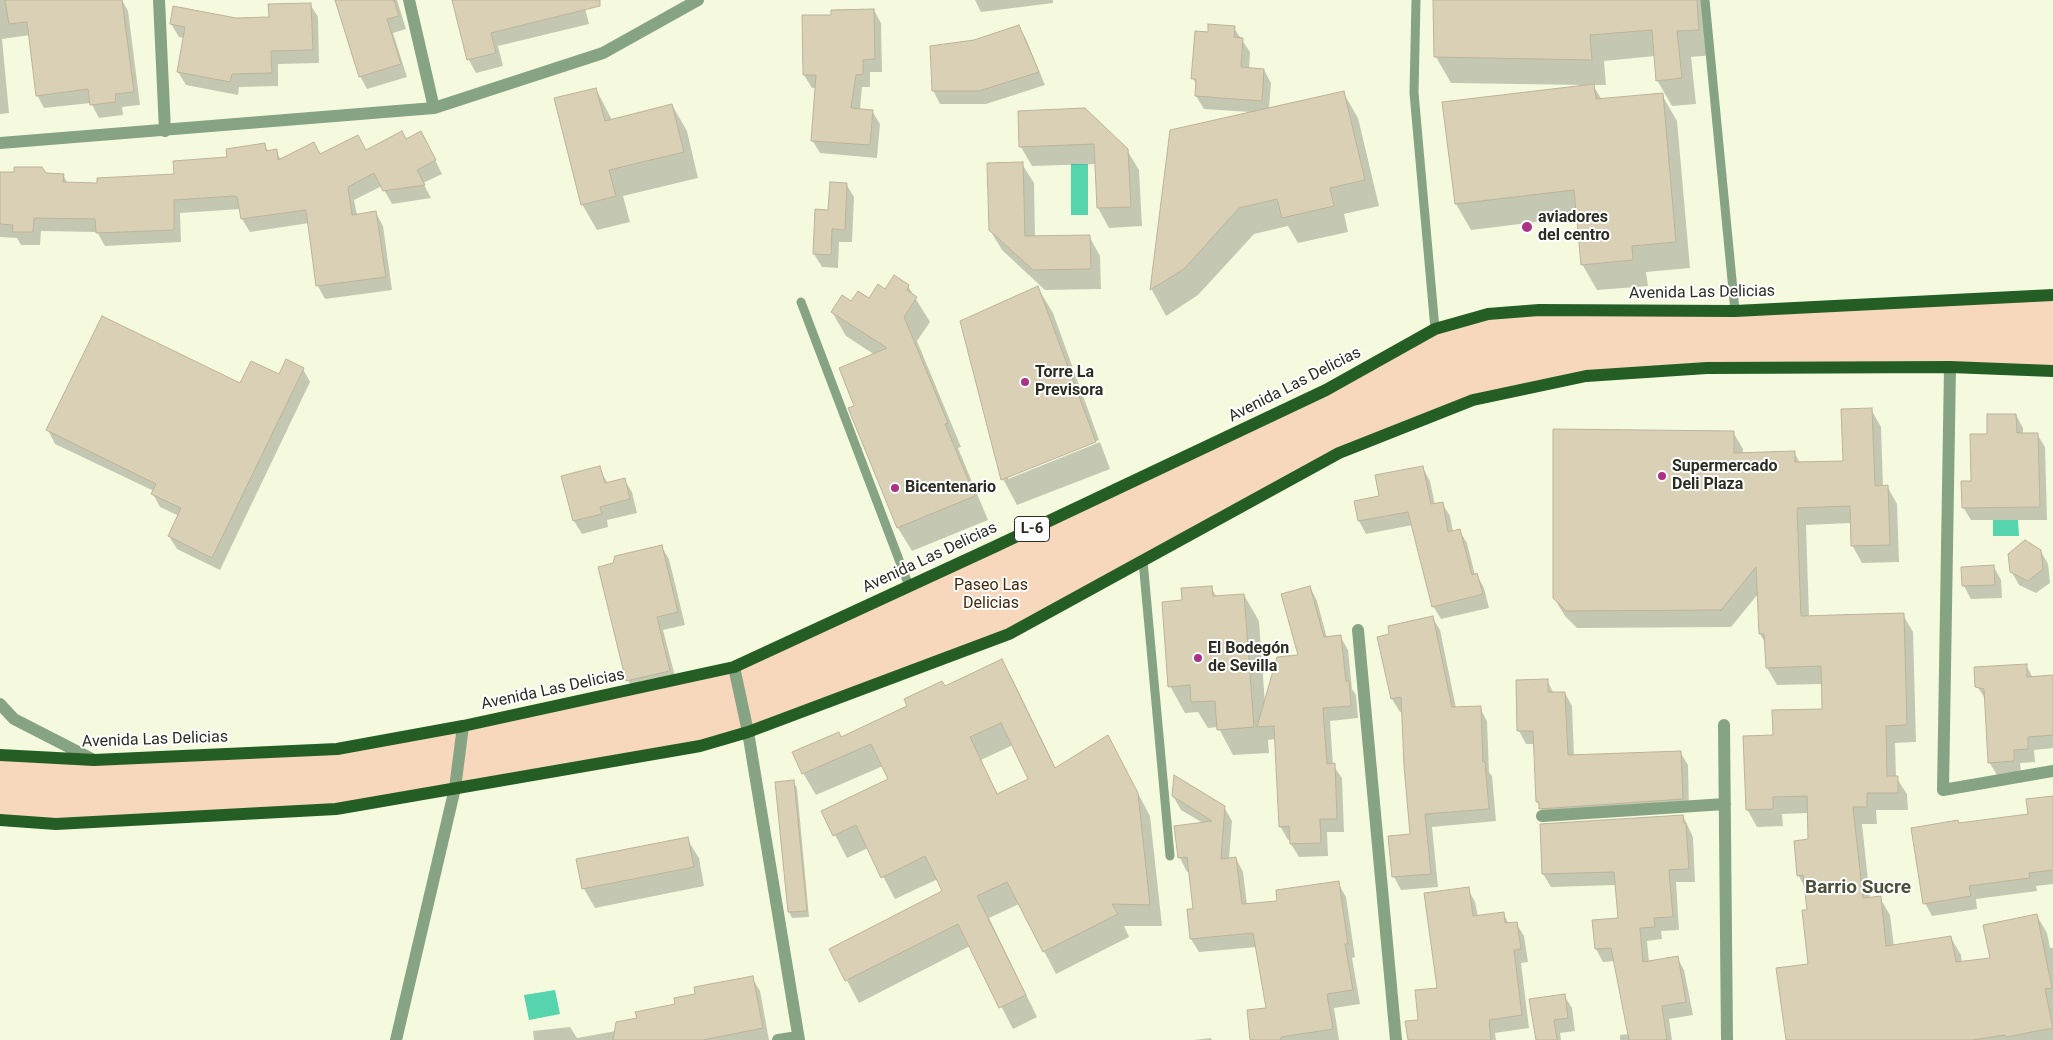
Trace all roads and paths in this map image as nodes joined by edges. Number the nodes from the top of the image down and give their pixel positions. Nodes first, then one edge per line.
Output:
1 (158, 0) edge
2 (409, 0) edge
3 (698, 0) edge
4 (1416, 0) edge
5 (1705, 0) edge
6 (434, 108) junction
7 (165, 131) junction
8 (0, 143) edge
9 (2053, 295) edge
10 (801, 302) dead end
11 (1734, 311) junction
12 (1436, 329) junction
13 (1950, 367) junction
14 (2053, 371) edge
15 (1143, 561) junction
16 (909, 586) junction
17 (1358, 630) dead end
18 (734, 667) junction
19 (0, 704) edge
20 (1724, 725) dead end
21 (463, 726) junction
22 (748, 732) junction
23 (0, 755) edge
24 (94, 760) junction
25 (2053, 771) edge
26 (455, 788) junction
27 (1725, 804) junction
28 (1542, 816) dead end
29 (0, 820) edge
30 (1170, 856) dead end
31 (798, 1038) edge
32 (396, 1040) edge
33 (778, 1040) edge
34 (1396, 1040) edge
35 (1727, 1040) edge

1 - 7 street
2 - 6 street
3 - 6 street
4 - 12 lane
5 - 11 lane
6 - 7 street
7 - 8 street
9 - 11 main road, Avenida Las Delicias / L-6
10 - 16 lane
11 - 12 main road, Avenida Las Delicias / L-6
12 - 16 main road, Avenida Las Delicias / L-6
13 - 14 main road
13 - 15 main road
13 - 25 street
15 - 22 main road
15 - 30 lane
16 - 18 main road, Avenida Las Delicias / L-6
17 - 34 street
18 - 21 main road, Avenida Las Delicias / L-6
18 - 22 street
19 - 24 street
20 - 27 street
21 - 24 main road, Avenida Las Delicias / L-6
21 - 26 street
22 - 26 main road
22 - 31 street
23 - 24 main road, Avenida Las Delicias / L-6
26 - 29 main road
26 - 32 street
27 - 28 street
27 - 35 street
31 - 33 street

